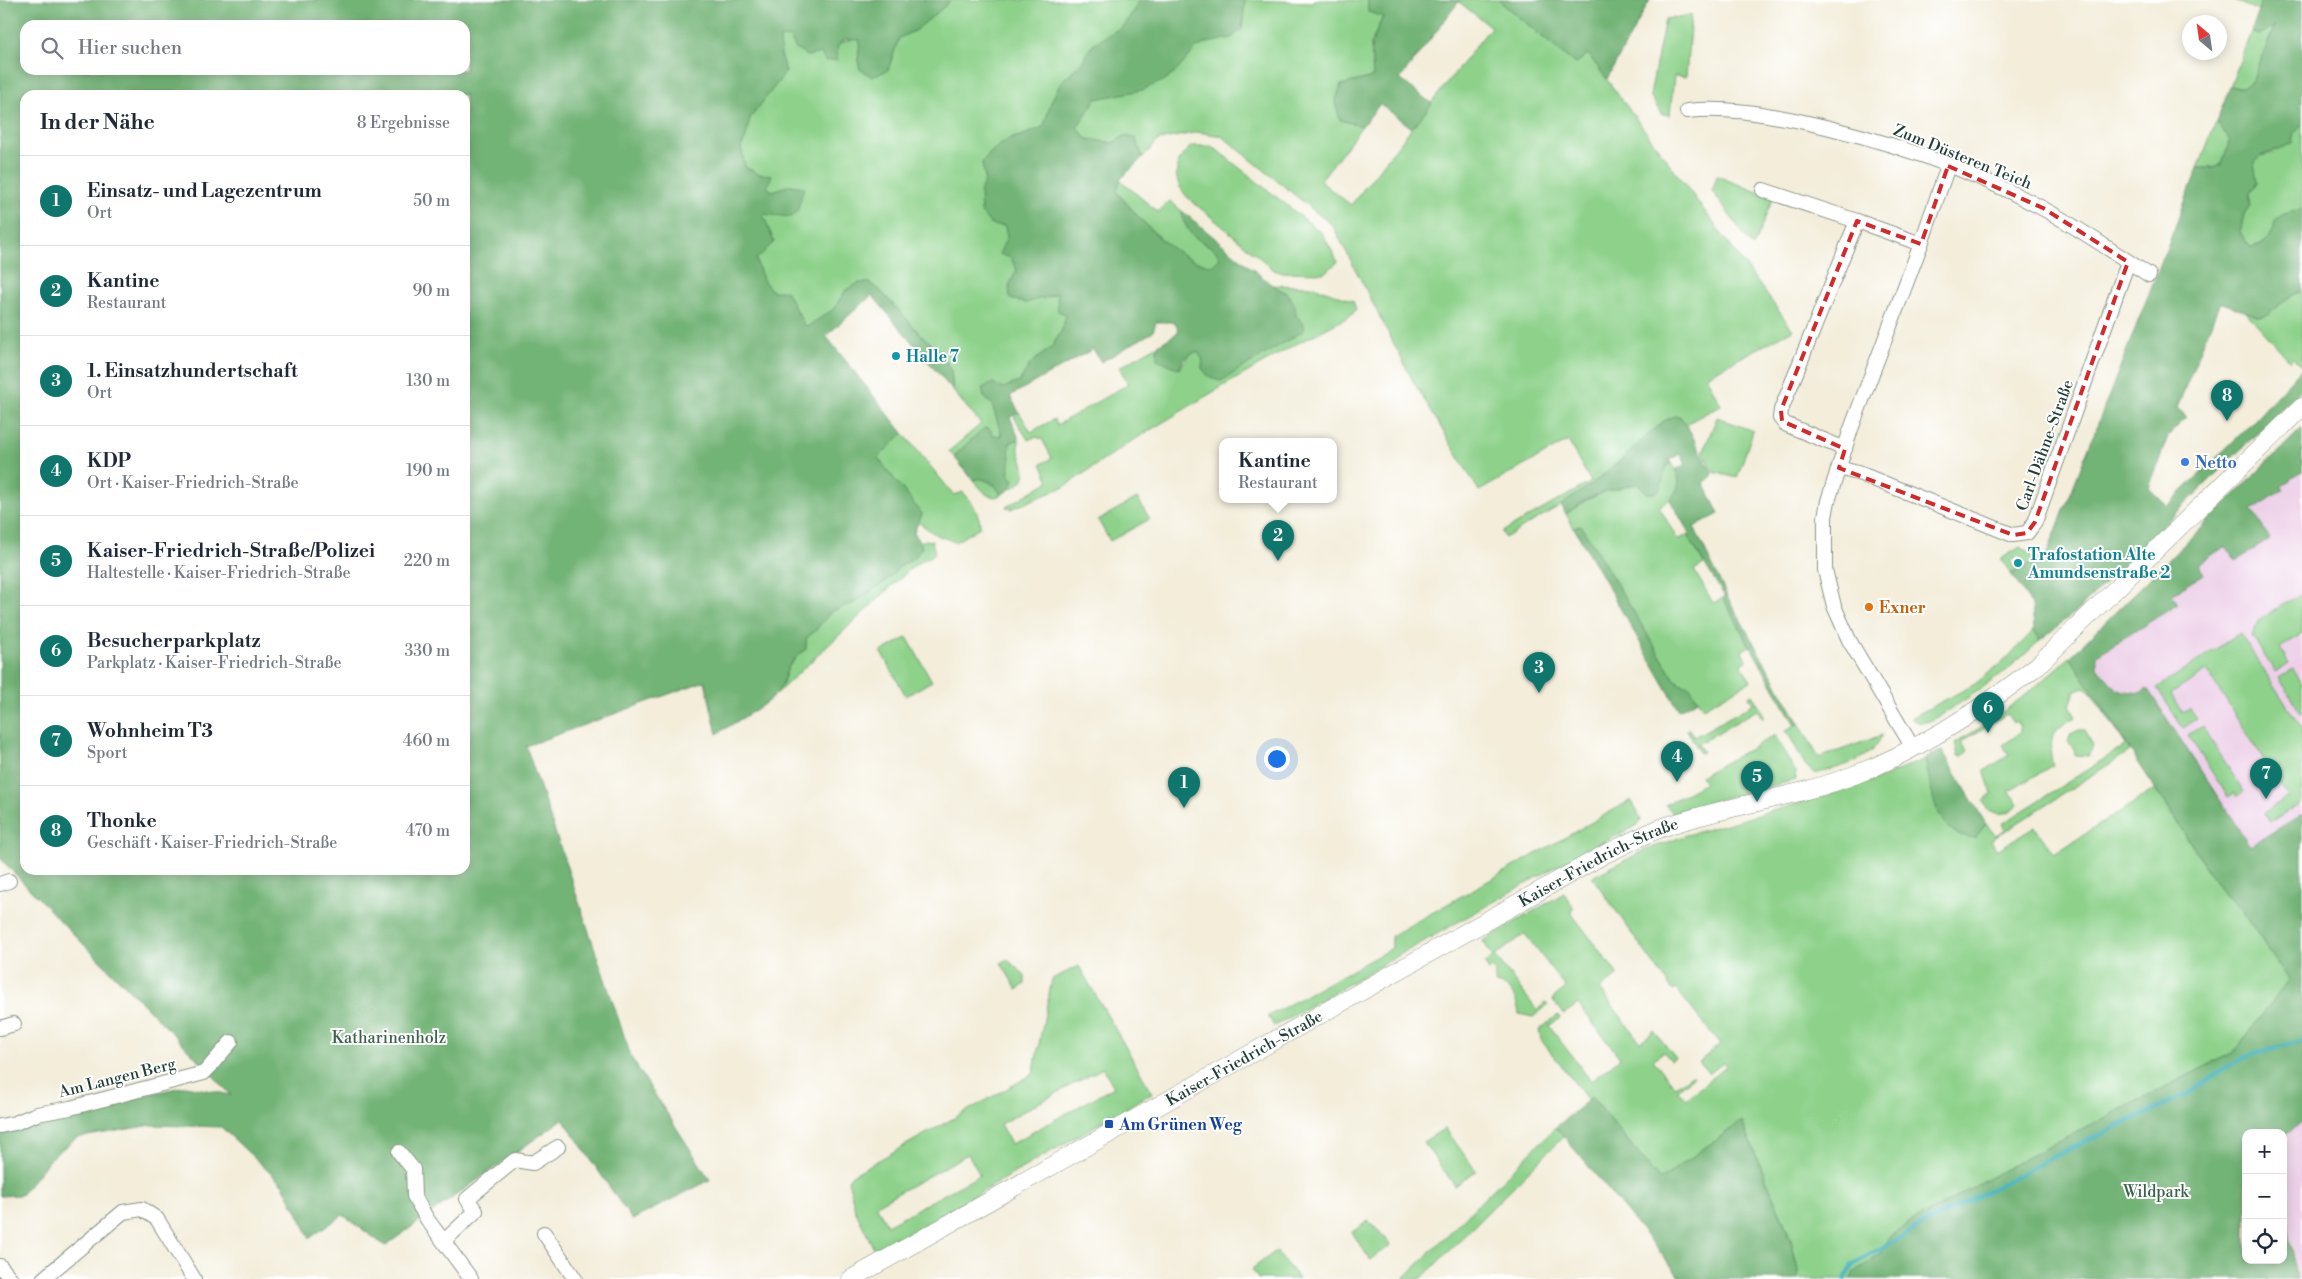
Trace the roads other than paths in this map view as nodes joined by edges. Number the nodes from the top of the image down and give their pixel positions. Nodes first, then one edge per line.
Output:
1 (1687, 111) dead end
2 (1948, 166) junction
3 (1763, 190) dead end
4 (1857, 222) junction
5 (1921, 244) junction
6 (2128, 262) junction
7 (2149, 274) dead end
8 (2302, 407) edge
9 (1844, 449) junction
10 (1839, 468) junction
11 (1913, 748) junction
12 (230, 1042) dead end
13 (0, 1126) edge
14 (558, 1147) dead end
15 (399, 1152) dead end
16 (544, 1233) dead end
17 (444, 1241) junction
18 (0, 1266) edge
19 (11, 1279) edge
20 (43, 1279) edge
21 (194, 1279) edge
22 (471, 1279) edge
23 (575, 1279) edge
24 (851, 1279) edge

1 - 2 street, Zum Düsteren Teich
2 - 5 street
2 - 6 street, Zum Düsteren Teich
3 - 4 street
4 - 5 street
4 - 9 street
5 - 9 street
6 - 7 street, Zum Düsteren Teich
6 - 10 street, Carl-Dähne-Straße
8 - 11 street, Kaiser-Friedrich-Straße
9 - 10 street
10 - 11 street
11 - 24 street, Kaiser-Friedrich-Straße
12 - 13 street, Am Langen Berg
14 - 17 street
15 - 17 street
16 - 23 street
17 - 22 street
18 - 19 street
20 - 21 street

